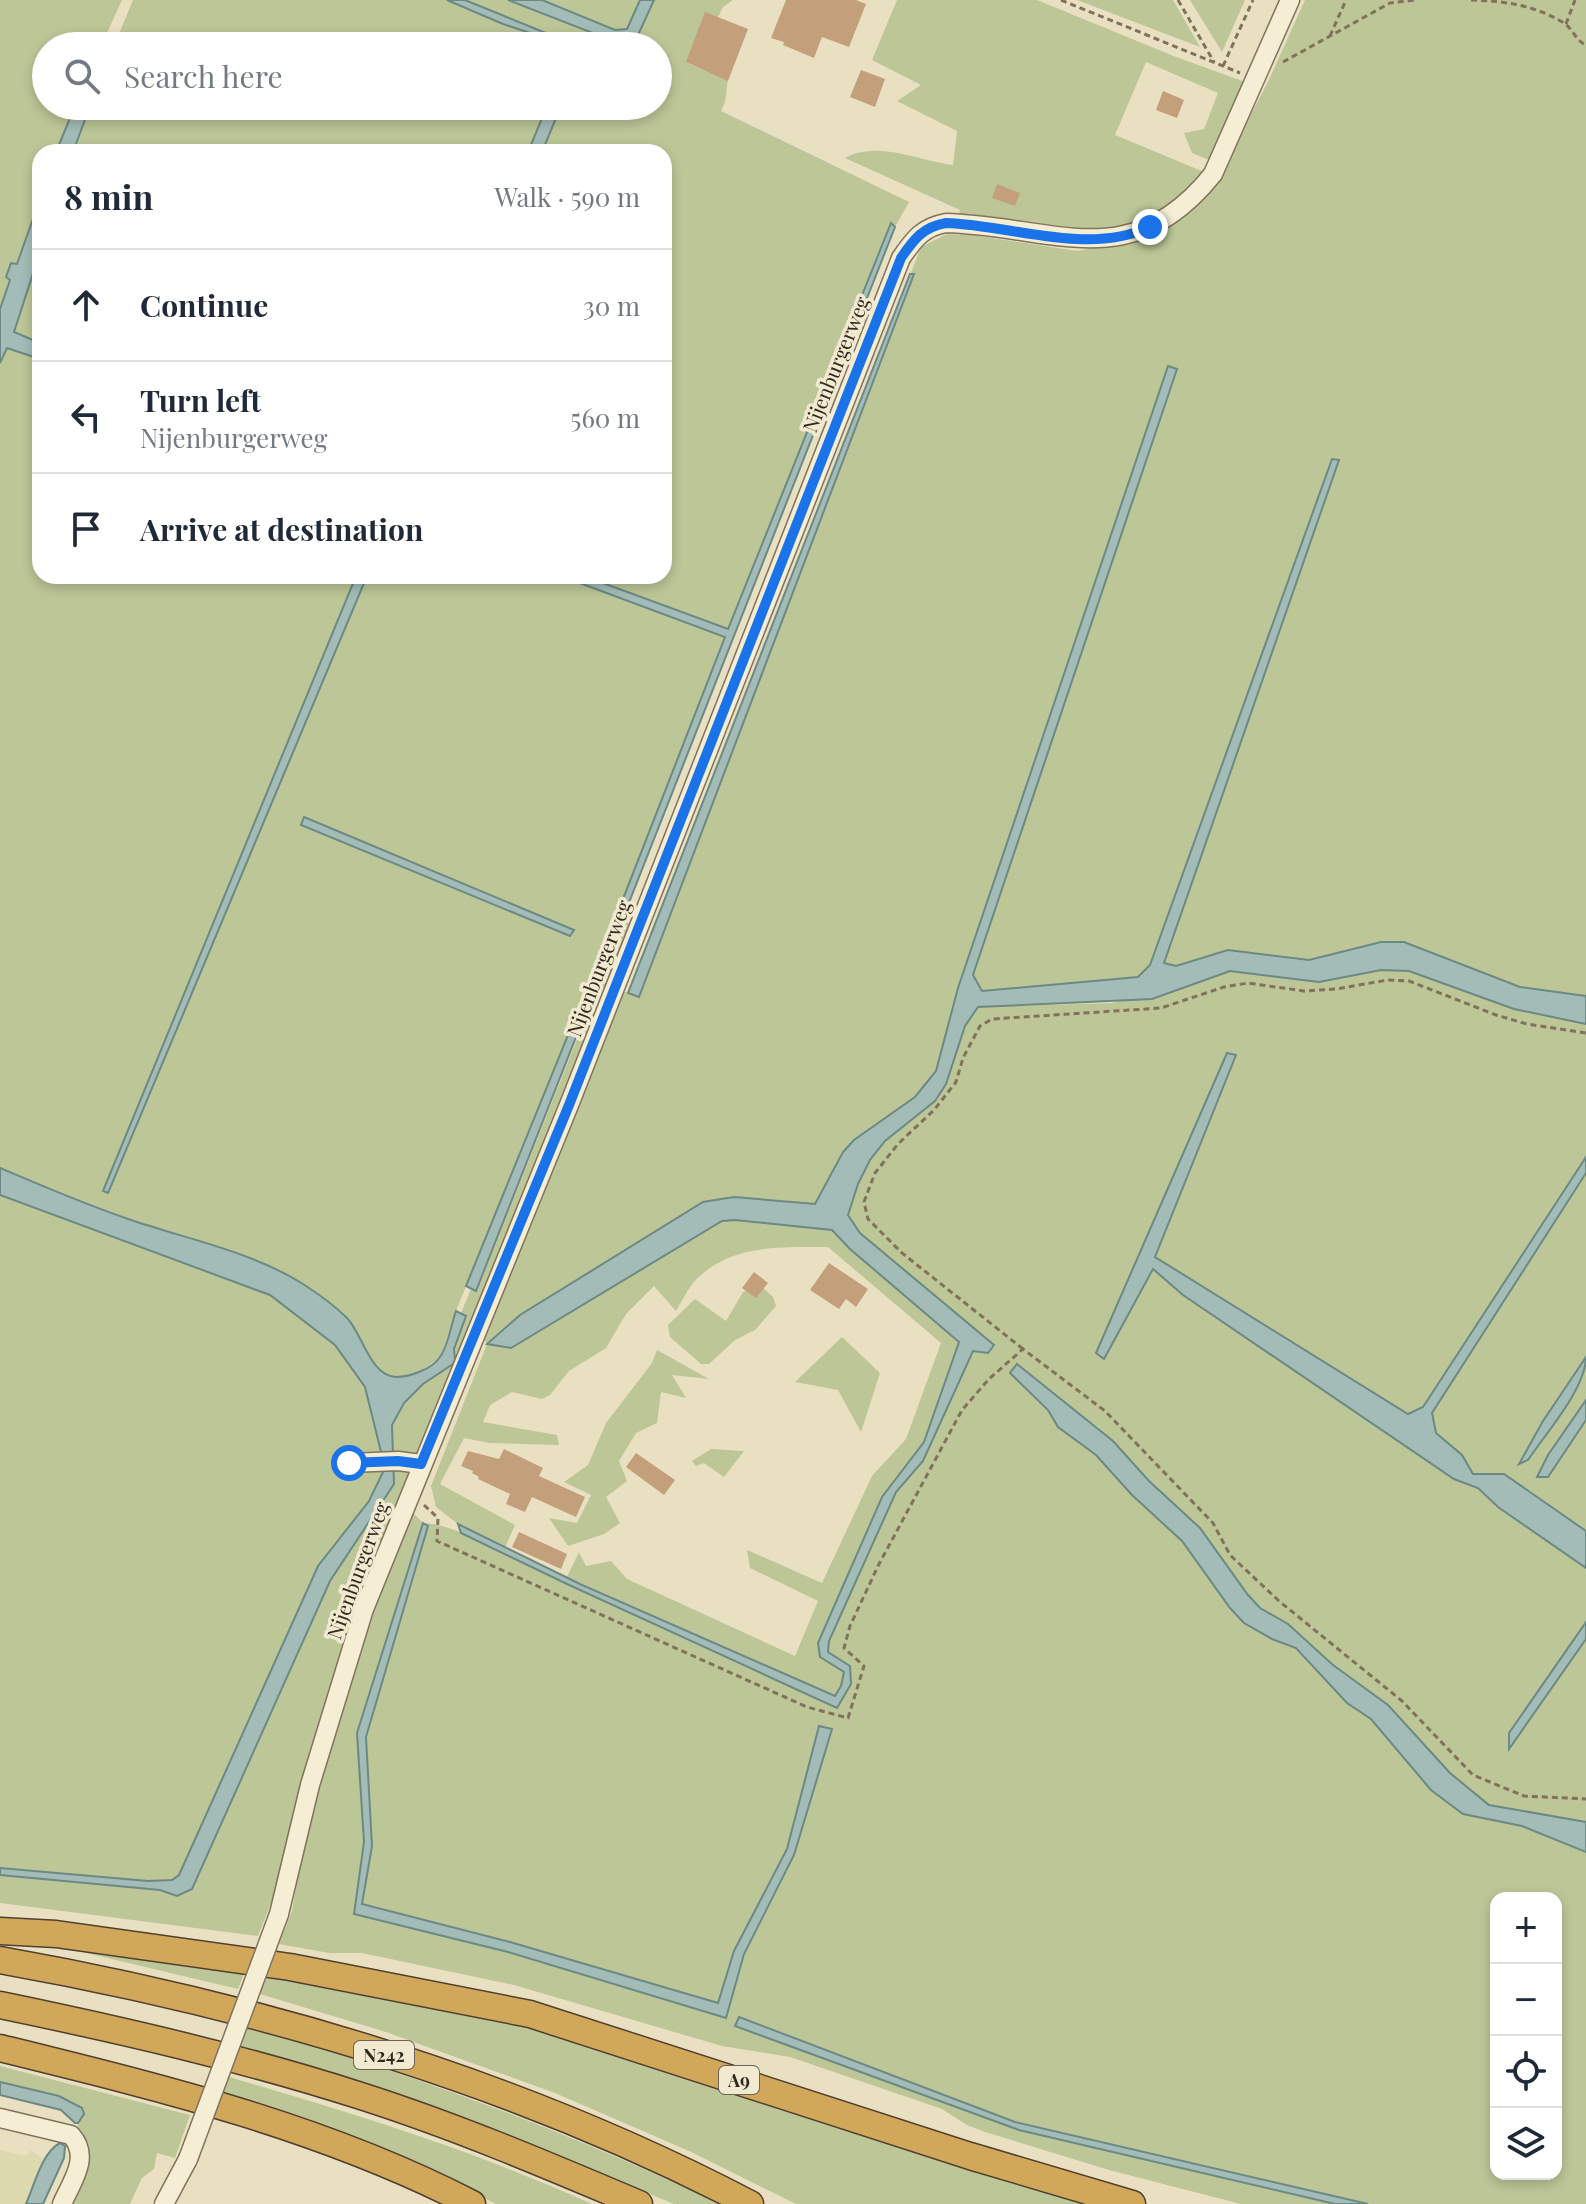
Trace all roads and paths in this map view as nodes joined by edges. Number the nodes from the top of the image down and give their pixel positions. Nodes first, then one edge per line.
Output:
1 (1061, 0) edge
2 (1178, 0) edge
3 (1253, 0) edge
4 (1290, 0) edge
5 (1346, 0) edge
6 (1415, 0) edge
7 (1471, 0) edge
8 (1575, 0) edge
9 (1566, 24) junction
10 (1330, 36) junction
11 (1586, 45) edge
12 (1214, 62) junction
13 (1223, 66) junction
14 (1255, 78) junction
15 (1586, 1033) edge
16 (1023, 1349) junction
17 (349, 1463) dead end
18 (421, 1464) junction
19 (410, 1492) junction
20 (1586, 1799) edge
21 (0, 1931) edge
22 (0, 1960) edge
23 (0, 2005) edge
24 (0, 2048) edge
25 (0, 2118) edge
26 (62, 2204) edge
27 (164, 2204) edge
28 (472, 2204) edge
29 (639, 2204) edge
30 (750, 2204) edge
31 (1132, 2204) edge

1 - 12 path
2 - 12 path
3 - 13 path
4 - 14 street, Nijenburgerweg
5 - 10 path
6 - 10 path
7 - 9 path
8 - 9 path
9 - 11 path
10 - 14 path
12 - 13 path
13 - 14 path
14 - 18 street, Nijenburgerweg
15 - 16 path
16 - 19 path
16 - 20 path
17 - 18 street
18 - 19 street, Nijenburgerweg
19 - 27 street, Nijenburgerweg, bridge
21 - 31 highway, A9
22 - 30 highway, N242
23 - 29 highway, N242
24 - 28 highway
25 - 26 street

